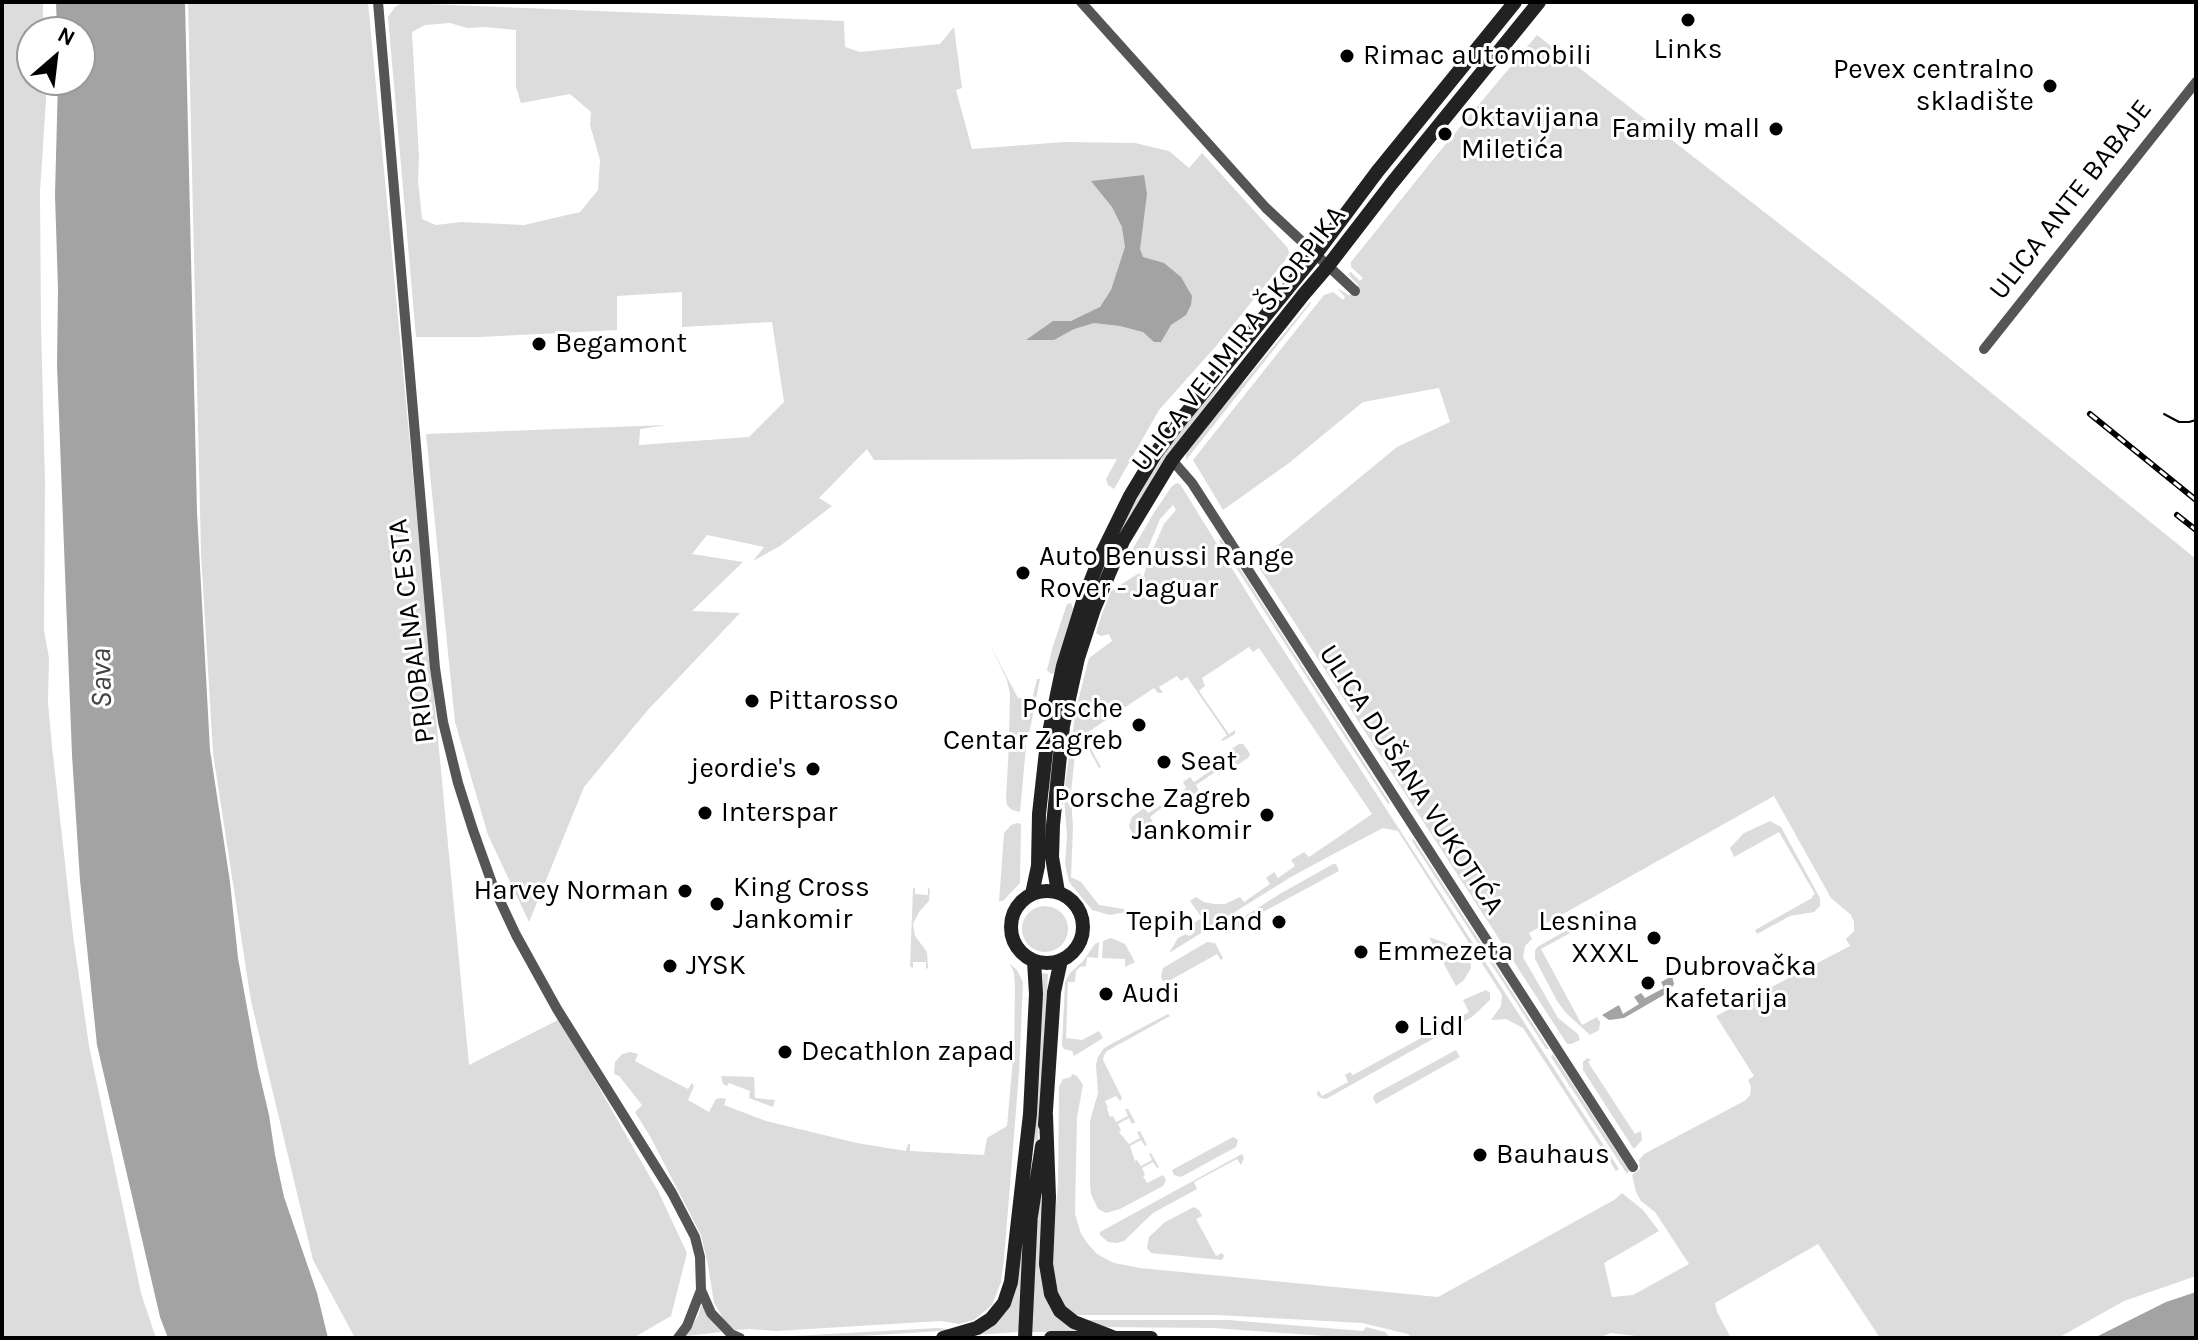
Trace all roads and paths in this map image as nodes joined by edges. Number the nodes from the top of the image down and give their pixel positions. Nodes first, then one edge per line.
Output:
1 (378, 2) edge
2 (1081, 2) edge
3 (1515, 2) edge
4 (1539, 2) edge
5 (2196, 82) edge
6 (1315, 255) junction
7 (1328, 266) junction
8 (1355, 291) dead end
9 (1984, 349) dead end
10 (1172, 460) junction
11 (1058, 892) junction
12 (1032, 894) junction
13 (1061, 960) junction
14 (1034, 961) junction
15 (1030, 1114) junction
16 (1046, 1115) junction
17 (1633, 1167) dead end
18 (1031, 1216) junction
19 (701, 1290) junction
20 (678, 1338) edge
21 (740, 1338) edge
22 (943, 1338) edge
23 (1025, 1338) edge
24 (1051, 1338) edge
25 (1115, 1338) edge
26 (1151, 1338) edge

1 - 19 street, PRIOBALNA CESTA
2 - 6 street
3 - 6 main road, ULICA VELIMIRA ŠKORPIKA
4 - 7 main road, ULICA VELIMIRA ŠKORPIKA
5 - 9 street, ULICA ANTE BABAJE
6 - 7 street
6 - 12 main road, ULICA VELIMIRA ŠKORPIKA
7 - 8 street
7 - 10 main road, ULICA VELIMIRA ŠKORPIKA
10 - 11 main road, ULICA VELIMIRA ŠKORPIKA
10 - 17 street, ULICA DUŠANA VUKOTIĆA
11 - 12 main road
11 - 13 main road
12 - 14 main road
13 - 14 main road
13 - 16 main road
14 - 15 main road
15 - 18 main road
15 - 22 main road
16 - 18 main road
16 - 25 main road
18 - 23 main road
19 - 20 street, PRIOBALNA CESTA
19 - 21 street, PRIOBALNA CESTA
24 - 25 main road
25 - 26 main road

